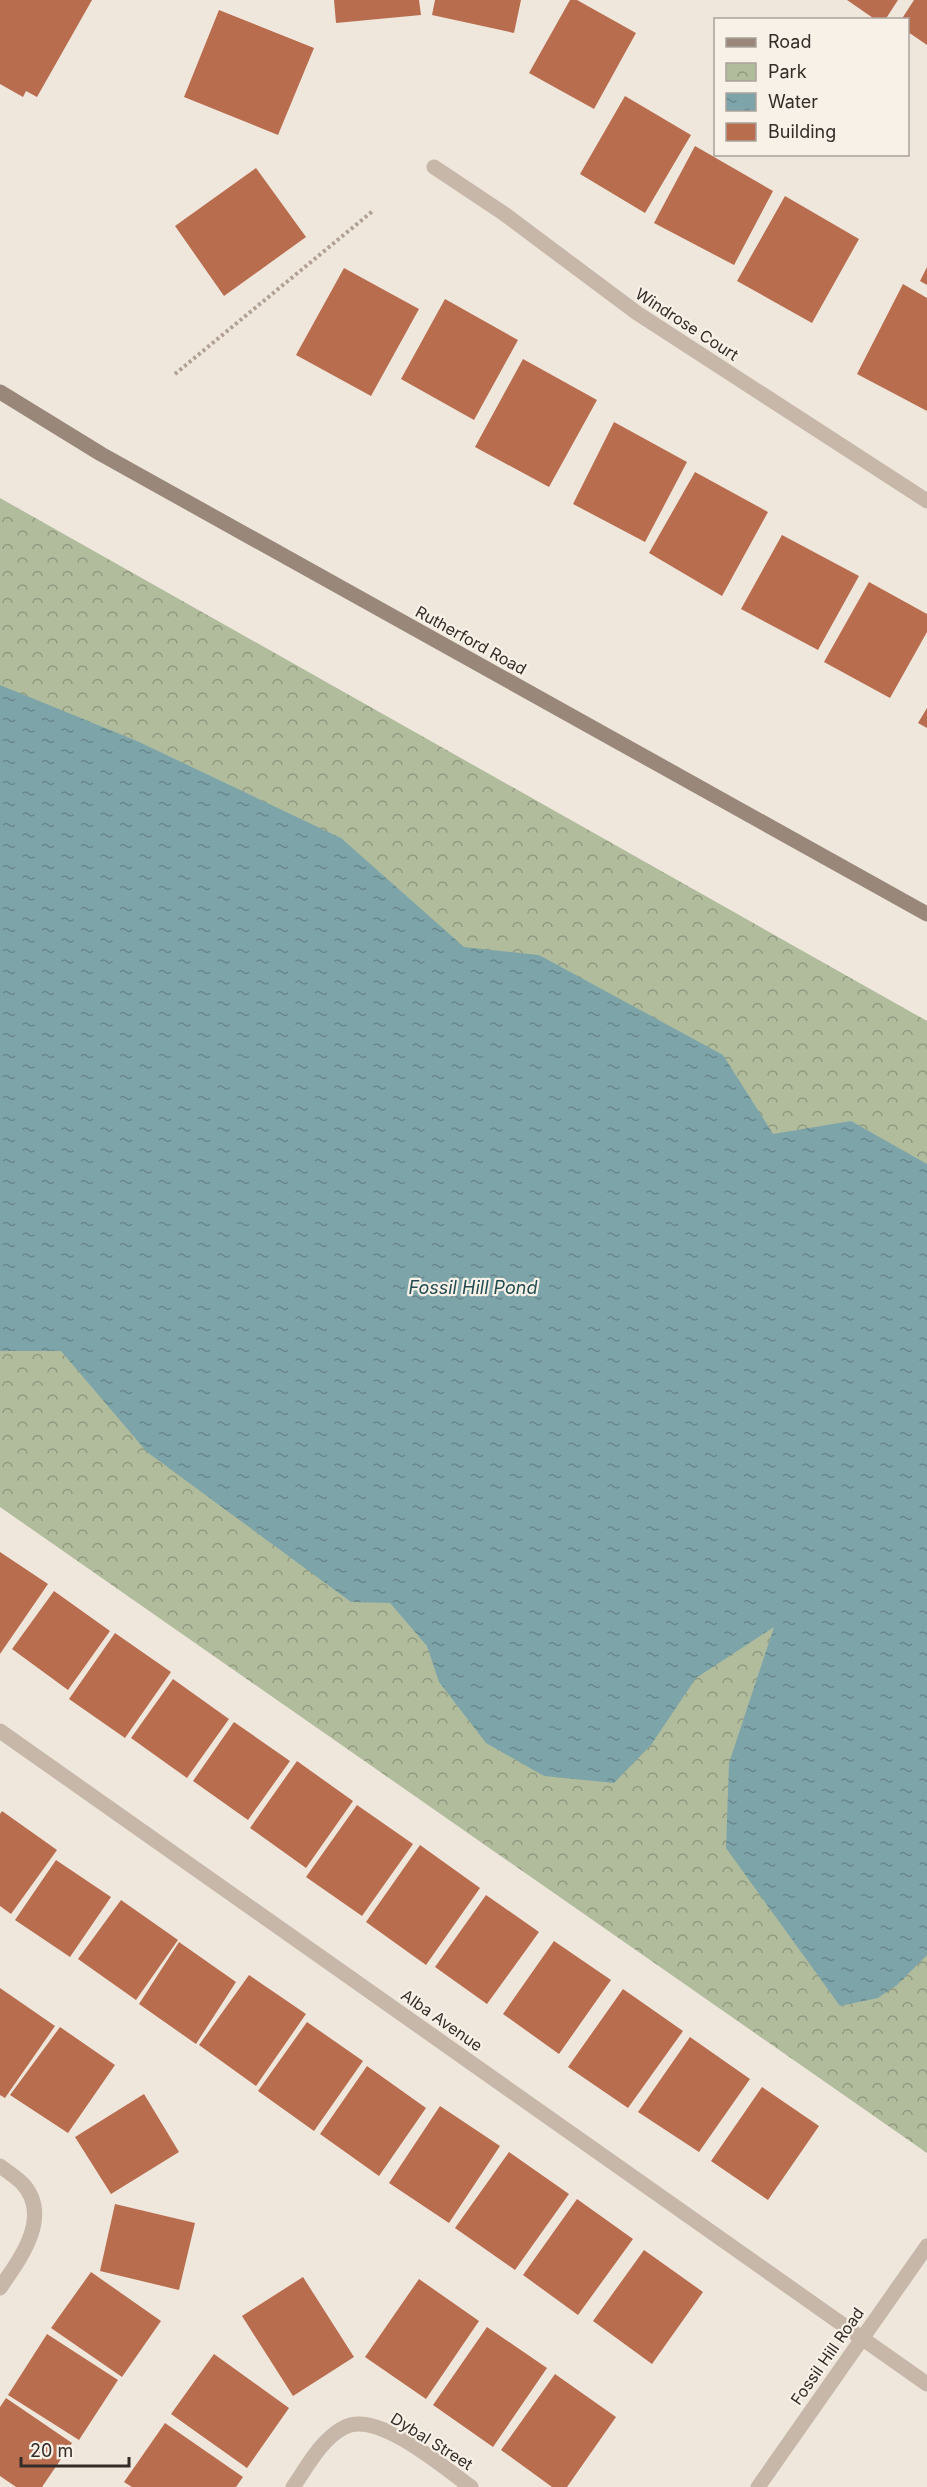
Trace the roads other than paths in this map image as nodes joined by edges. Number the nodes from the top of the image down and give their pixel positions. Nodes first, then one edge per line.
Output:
1 (434, 167) dead end
2 (0, 392) edge
3 (927, 501) edge
4 (927, 914) edge
5 (0, 1731) edge
6 (0, 2166) edge
7 (927, 2246) edge
8 (0, 2288) edge
9 (862, 2338) junction
10 (927, 2384) edge
11 (293, 2487) edge
12 (471, 2487) edge
13 (758, 2487) edge

1 - 3 street, Windrose Court
2 - 4 main road, Rutherford Road
5 - 9 street, Alba Avenue
6 - 8 street
7 - 9 street, Fossil Hill Road
9 - 10 street, Alba Avenue
9 - 13 street, Fossil Hill Road
11 - 12 street, Dybal Street

